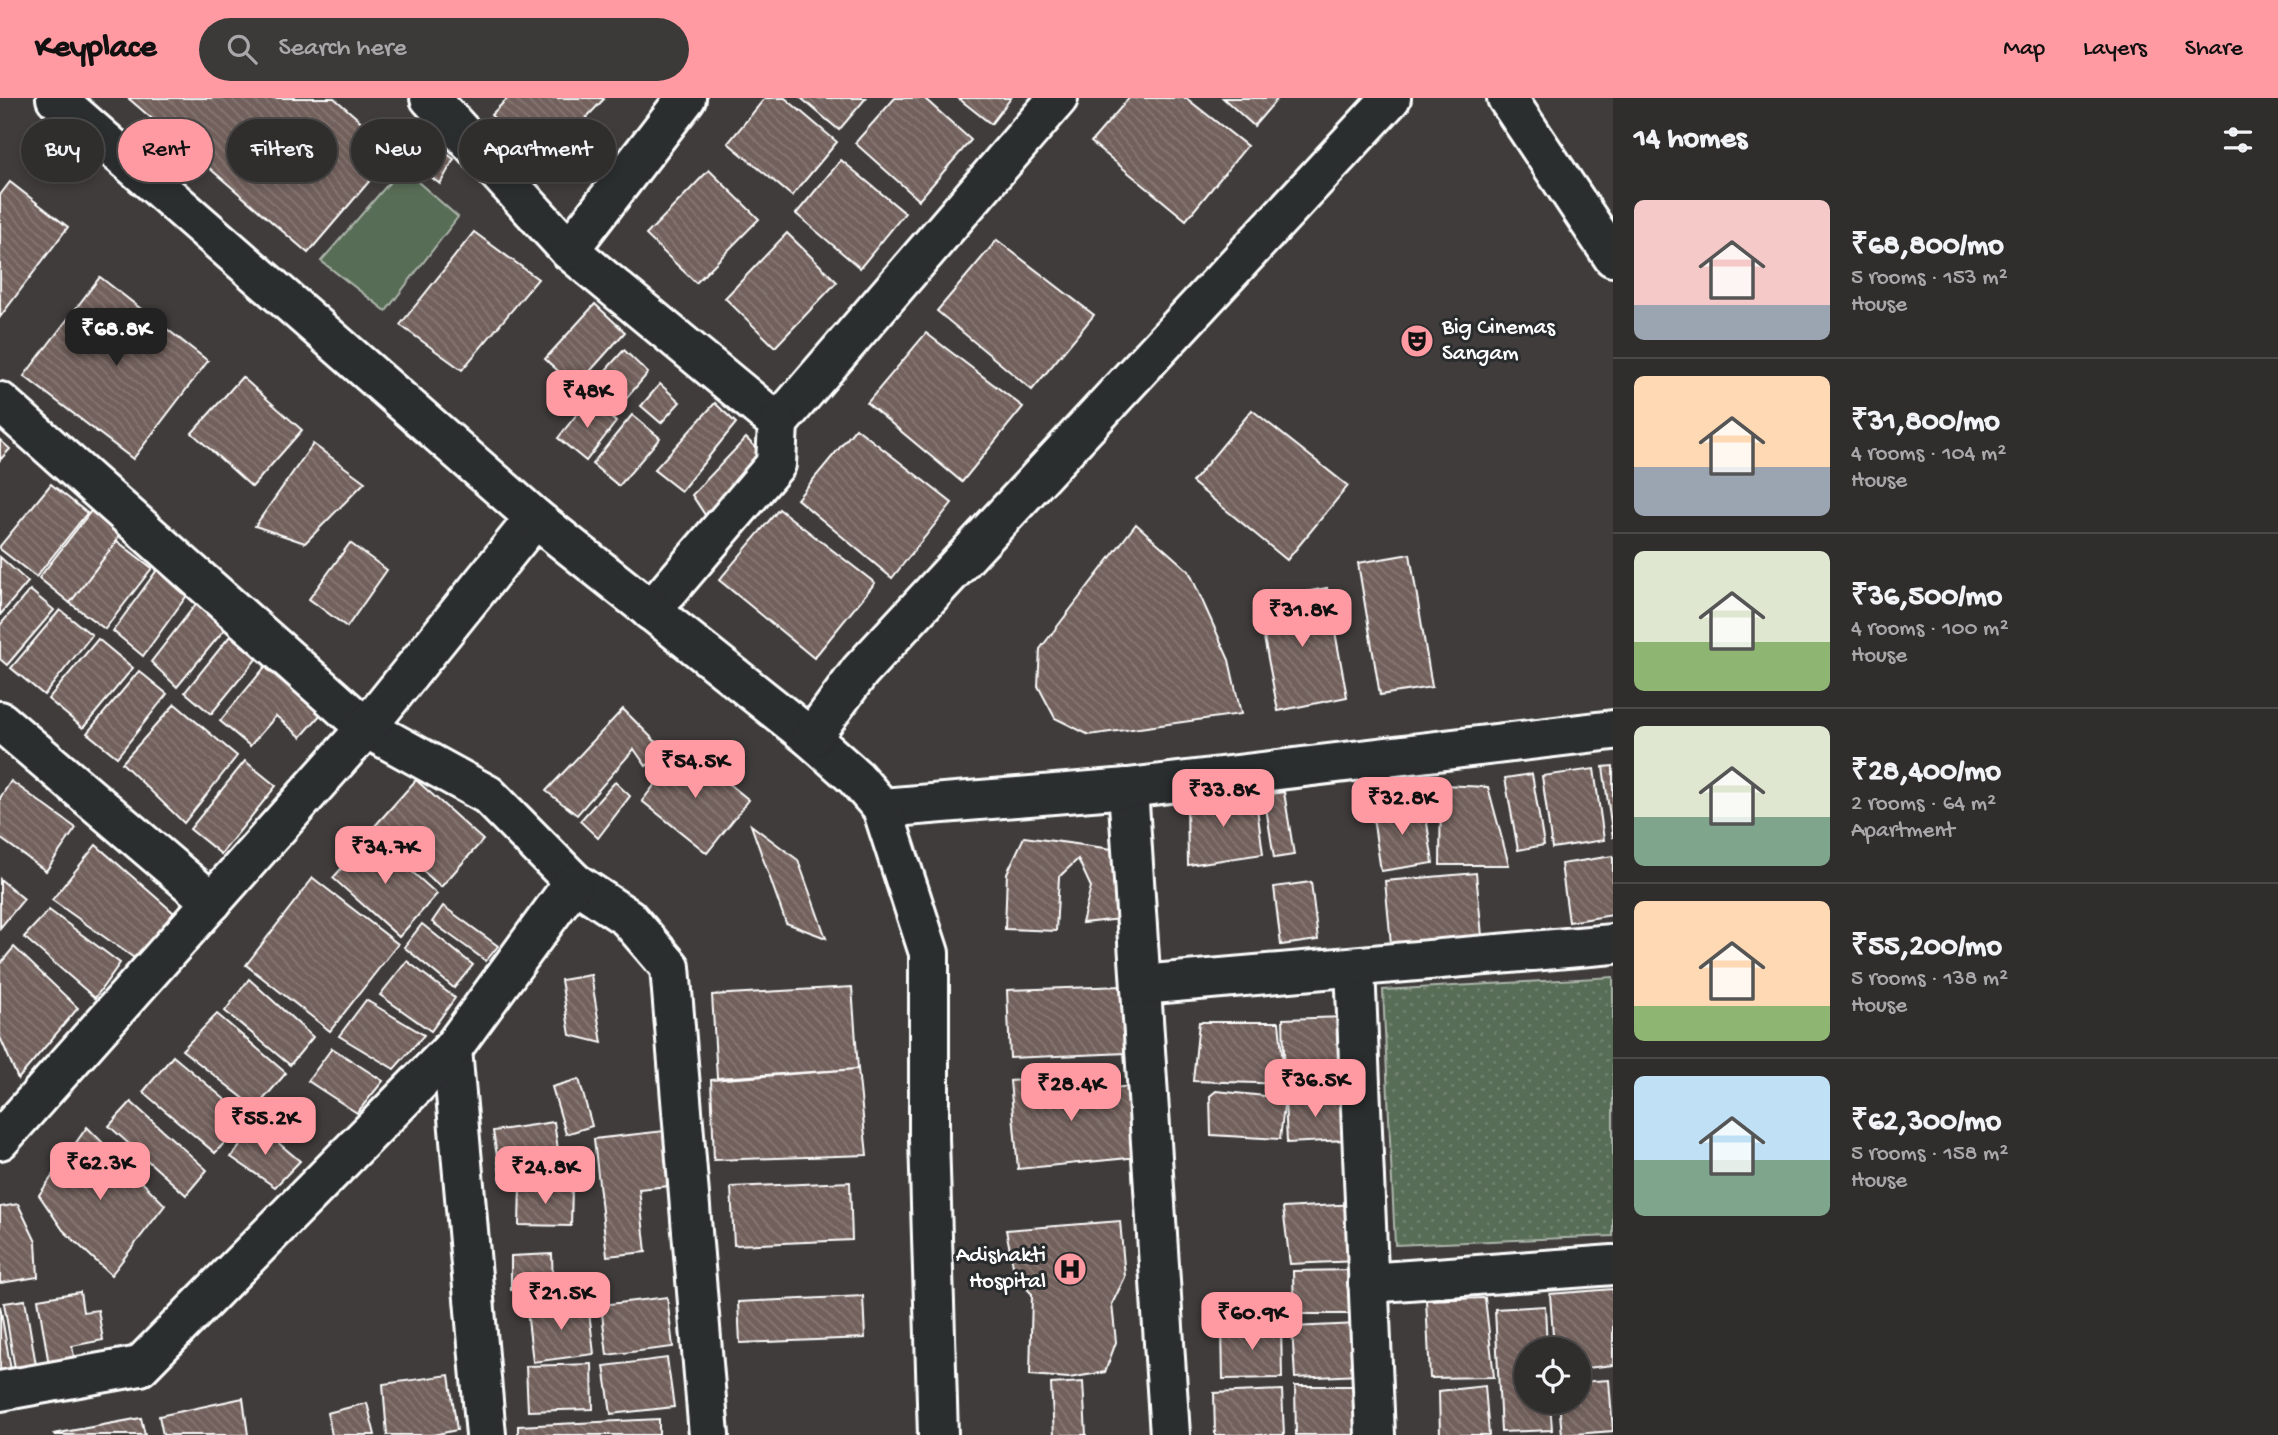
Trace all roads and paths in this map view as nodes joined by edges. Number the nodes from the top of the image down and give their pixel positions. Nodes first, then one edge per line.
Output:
1 (56, 98) edge
2 (430, 98) edge
3 (686, 98) edge
4 (1058, 98) edge
5 (1391, 98) edge
6 (1507, 98) edge
7 (569, 250) junction
8 (1613, 257) edge
9 (0, 402) edge
10 (778, 423) junction
11 (535, 518) junction
12 (651, 611) junction
13 (0, 721) edge
14 (366, 729) junction
15 (1613, 730) edge
16 (811, 738) junction
17 (1128, 788) junction
18 (882, 808) junction
19 (574, 882) junction
20 (212, 902) junction
21 (1613, 944) edge
22 (1355, 967) junction
23 (1141, 985) junction
24 (452, 1049) junction
25 (0, 1140) edge
26 (1613, 1265) edge
27 (1368, 1283) junction
28 (0, 1391) edge
29 (486, 1435) edge
30 (709, 1435) edge
31 (938, 1435) edge
32 (1170, 1435) edge
33 (1375, 1435) edge

1 - 11 street
2 - 7 street
3 - 7 street
4 - 10 street
5 - 16 street
6 - 8 street
7 - 10 street
9 - 14 street
10 - 12 street
11 - 12 street
11 - 14 street
12 - 16 street
13 - 20 street
14 - 19 street
14 - 20 street
15 - 17 street
16 - 18 street
17 - 18 street
17 - 23 street
18 - 31 street
19 - 24 street
19 - 30 street
20 - 25 street
21 - 22 street
22 - 23 street
22 - 27 street
23 - 32 street
24 - 28 street
24 - 29 street
26 - 27 street
27 - 33 street

